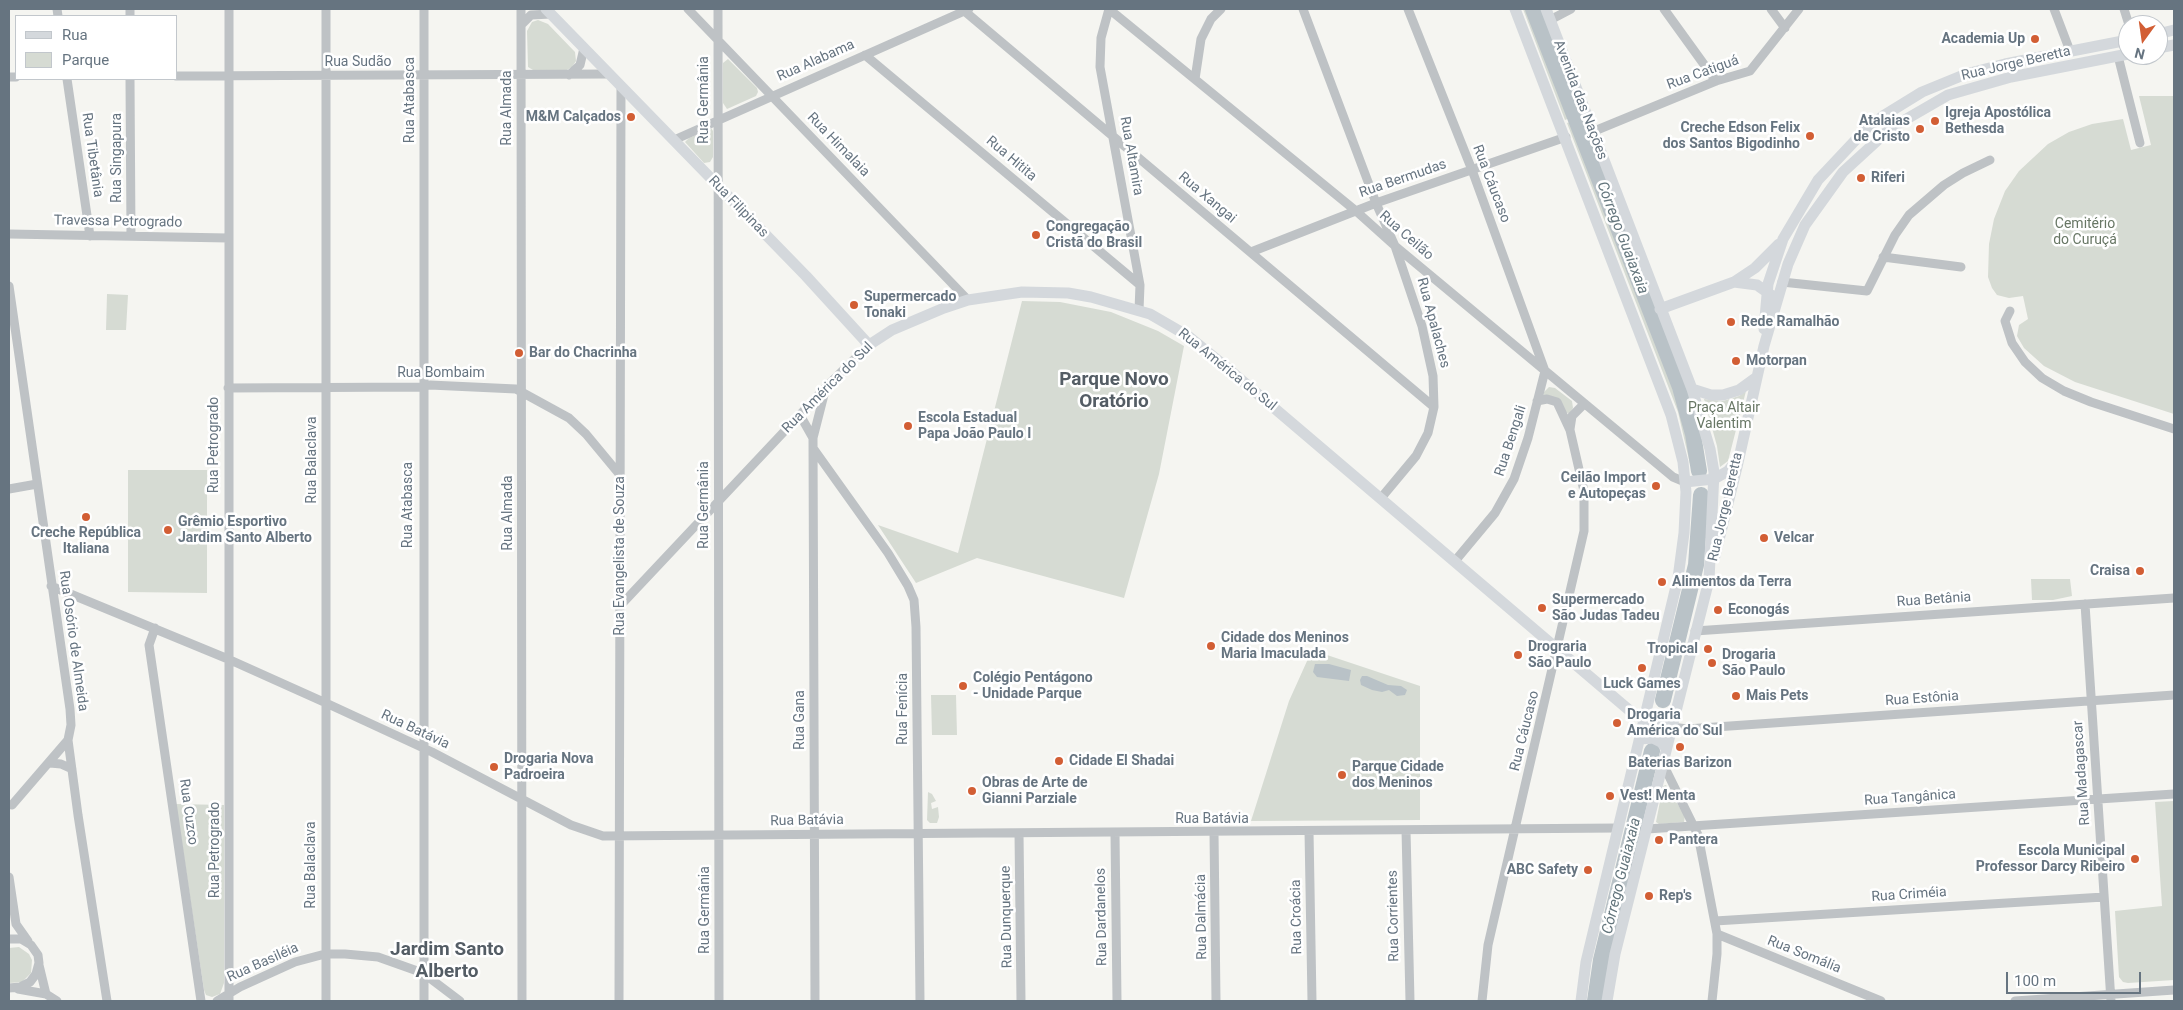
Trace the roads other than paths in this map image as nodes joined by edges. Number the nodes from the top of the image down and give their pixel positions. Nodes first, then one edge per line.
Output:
1 (229, 9) edge
2 (326, 9) edge
3 (424, 9) edge
4 (521, 9) edge
5 (688, 9) edge
6 (719, 9) edge
7 (965, 9) edge
8 (1109, 9) edge
9 (1221, 9) edge
10 (1303, 9) edge
11 (1408, 9) edge
12 (1515, 9) edge
13 (1571, 9) edge
14 (1664, 9) edge
15 (1771, 9) edge
16 (1800, 9) edge
17 (2054, 9) edge
18 (548, 11) edge
19 (1548, 14) edge
20 (521, 25) junction
21 (1785, 28) junction
22 (717, 39) junction
23 (2118, 42) edge
24 (584, 48) junction
25 (2070, 51) junction
26 (865, 55) junction
27 (2118, 56) edge
28 (2125, 65) edge
29 (610, 74) junction
30 (569, 75) junction
31 (178, 76) edge
32 (229, 76) junction
33 (325, 76) junction
34 (424, 76) junction
35 (520, 76) junction
36 (1195, 79) junction
37 (68, 80) edge
38 (130, 80) edge
39 (1716, 81) junction
40 (621, 86) junction
41 (772, 96) junction
42 (638, 103) junction
43 (621, 111) junction
44 (718, 119) junction
45 (1592, 132) junction
46 (1566, 137) junction
47 (1114, 138) junction
48 (674, 140) junction
49 (2140, 143) dead end
50 (1990, 160) dead end
51 (1472, 170) junction
52 (718, 186) junction
53 (1376, 203) junction
54 (1356, 211) junction
55 (9, 234) edge
56 (90, 236) junction
57 (131, 236) junction
58 (228, 238) junction
59 (1783, 239) junction
60 (1395, 246) junction
61 (1251, 252) junction
62 (1883, 257) junction
63 (1961, 267) dead end
64 (1734, 282) junction
65 (1782, 282) junction
66 (1140, 285) junction
67 (9, 286) edge
68 (1766, 291) junction
69 (968, 300) junction
70 (1660, 308) junction
71 (1139, 310) junction
72 (2010, 312) dead end
73 (856, 329) junction
74 (881, 336) junction
75 (869, 345) junction
76 (1764, 346) junction
77 (1545, 371) junction
78 (1757, 377) junction
79 (826, 386) junction
80 (422, 387) junction
81 (228, 388) junction
82 (325, 388) junction
83 (1692, 389) junction
84 (521, 390) junction
85 (1537, 402) junction
86 (1584, 404) junction
87 (1434, 407) junction
88 (800, 415) junction
89 (2174, 429) edge
90 (1570, 430) junction
91 (813, 438) junction
92 (814, 448) junction
93 (1738, 459) junction
94 (620, 475) junction
95 (1714, 478) junction
96 (1685, 482) junction
97 (37, 484) junction
98 (9, 488) edge
99 (1381, 498) junction
100 (718, 501) junction
101 (1455, 561) junction
102 (1709, 580) junction
103 (51, 586) junction
104 (2174, 598) edge
105 (2085, 604) junction
106 (619, 607) junction
107 (155, 628) junction
108 (1695, 631) junction
109 (1558, 649) junction
110 (228, 659) junction
111 (2174, 695) edge
112 (2091, 701) junction
113 (326, 703) junction
114 (1645, 720) junction
115 (1672, 727) junction
116 (1640, 739) junction
117 (68, 740) junction
118 (423, 748) junction
119 (1666, 748) junction
120 (50, 764) junction
121 (1663, 764) junction
122 (72, 769) junction
123 (2174, 794) edge
124 (2098, 799) junction
125 (521, 800) junction
126 (12, 805) dead end
127 (1696, 826) junction
128 (1618, 828) junction
129 (1515, 829) junction
130 (1647, 829) junction
131 (1406, 830) junction
132 (1309, 831) junction
133 (1214, 832) junction
134 (918, 833) junction
135 (1020, 833) junction
136 (1115, 833) junction
137 (814, 834) junction
138 (618, 836) junction
139 (718, 836) junction
140 (9, 877) edge
141 (2104, 897) junction
142 (1715, 921) junction
143 (1717, 934) junction
144 (9, 938) edge
145 (31, 945) junction
146 (325, 954) junction
147 (39, 964) junction
148 (423, 973) junction
149 (10, 988) edge
150 (2174, 990) edge
151 (46, 994) junction
152 (229, 997) edge
153 (2111, 998) edge
154 (107, 1000) edge
155 (57, 1001) edge
156 (201, 1001) edge
157 (217, 1001) edge
158 (326, 1001) edge
159 (424, 1001) edge
160 (460, 1001) edge
161 (522, 1001) edge
162 (619, 1001) edge
163 (718, 1001) edge
164 (815, 1001) edge
165 (920, 1001) edge
166 (1021, 1001) edge
167 (1117, 1001) edge
168 (1216, 1001) edge
169 (1312, 1001) edge
170 (1410, 1001) edge
171 (1482, 1001) edge
172 (1581, 1001) edge
173 (1607, 1001) edge
174 (1712, 1001) edge
175 (1880, 1001) edge
176 (2015, 1001) edge

1 - 32 street, Rua Petrogrado
2 - 33 street, Rua Balaclava
3 - 34 street, Rua Atabasca
4 - 20 street, Rua Almada
5 - 22 street, Rua Himalaia
6 - 22 street, Rua Germânia
7 - 26 street, Rua Alabama
7 - 47 street, Rua Xangai
8 - 36 street, Rua Ceilão
8 - 47 street, Rua Altamira
9 - 36 street
10 - 53 street, Rua Apalaches
11 - 51 street, Rua Cáucaso
12 - 46 main road, Avenida das Nações
13 - 19 street
14 - 39 street
15 - 21 street
16 - 21 street, Rua Catiguá
17 - 25 street
18 - 20 street
18 - 24 main road
19 - 45 main road, Avenida das Nações
20 - 35 street, Rua Almada
21 - 39 street, Rua Catiguá
22 - 41 street, Rua Himalaia
22 - 44 street, Rua Germânia
23 - 25 main road, Rua Jorge Beretta
24 - 29 main road
24 - 30 street
25 - 59 main road, Rua Jorge Beretta
26 - 41 street, Rua Alabama
26 - 66 street, Rua Hitita
27 - 65 main road, Rua Jorge Beretta
28 - 49 street
29 - 30 street, Rua Sudão
29 - 40 main road
30 - 35 street, Rua Sudão
31 - 32 street, Rua Sudão
32 - 33 street, Rua Sudão
32 - 58 street, Rua Petrogrado
33 - 34 street, Rua Sudão
33 - 82 street, Rua Balaclava
34 - 35 street, Rua Sudão
34 - 80 street, Rua Atabasca
35 - 84 street, Rua Almada
36 - 54 street, Rua Ceilão
37 - 56 street, Rua Tibetânia
38 - 57 street, Rua Singapura
39 - 45 street, Rua Catiguá
40 - 42 main road, Rua Filipinas
40 - 43 street, Rua Evangelista de Souza
41 - 44 street, Rua Alabama
41 - 69 street, Rua Himalaia
42 - 43 street
42 - 48 main road, Rua Filipinas
43 - 94 street, Rua Evangelista de Souza
44 - 48 street, Rua Alabama
44 - 52 street, Rua Germânia
45 - 70 main road, Avenida das Nações
46 - 51 street, Rua Bermudas
46 - 96 main road, Avenida das Nações
47 - 61 street, Rua Xangai
47 - 66 street, Rua Altamira
48 - 52 main road, Rua Filipinas
50 - 62 street
51 - 53 street, Rua Bermudas
51 - 77 street, Rua Cáucaso
52 - 73 main road, Rua Filipinas
52 - 100 street, Rua Germânia
53 - 54 street, Rua Bermudas
53 - 60 street, Rua Apalaches
54 - 60 street, Rua Ceilão
54 - 61 street, Rua Bermudas
55 - 56 street, Travessa Petrogrado
56 - 57 street, Travessa Petrogrado
57 - 58 street, Travessa Petrogrado
58 - 81 street, Rua Petrogrado
59 - 64 main road
59 - 68 main road, Rua Jorge Beretta
60 - 77 street, Rua Ceilão
60 - 87 street, Rua Apalaches
61 - 87 street, Rua Xangai
62 - 63 street
62 - 65 street
64 - 68 main road
64 - 70 main road
65 - 76 main road, Rua Jorge Beretta
66 - 71 street, Rua Altamira
67 - 97 street, Rua Osório de Almeida
68 - 76 main road, Rua Jorge Beretta
69 - 71 main road, Rua América do Sul
69 - 74 main road, Rua América do Sul
70 - 83 main road, Avenida das Nações
71 - 99 main road, Rua América do Sul
72 - 89 street
73 - 74 main road
73 - 75 main road, Rua Filipinas
74 - 75 main road, Rua América do Sul
75 - 79 street, Rua América do Sul
76 - 78 main road, Rua Jorge Beretta
77 - 85 street, Rua Bengali
77 - 86 street, Rua Ceilão
78 - 83 main road
78 - 93 main road, Rua Jorge Beretta
79 - 88 street, Rua América do Sul
79 - 91 street, Rua Gana
80 - 82 street, Rua Bombaim
80 - 84 street, Rua Bombaim
80 - 118 street, Rua Atabasca
81 - 82 street, Rua Bombaim
81 - 110 street, Rua Petrogrado
82 - 113 street, Rua Balaclava
83 - 95 main road, Avenida das Nações
84 - 94 street, Rua Bombaim
84 - 125 street, Rua Almada
85 - 90 street, Rua Cáucaso
85 - 101 street, Rua Bengali
86 - 90 street
86 - 96 street, Rua Ceilão
87 - 99 street, Rua Apalaches
88 - 91 street, Rua Gana
88 - 100 street, Rua América do Sul
90 - 109 street, Rua Cáucaso
91 - 92 street, Rua Gana
92 - 134 street, Rua Fenícia
92 - 137 street, Rua Gana
93 - 95 main road
93 - 102 main road, Rua Jorge Beretta
94 - 106 street, Rua Evangelista de Souza
95 - 96 main road
95 - 102 main road, Avenida das Nações
96 - 114 main road, Avenida das Nações
97 - 98 street
97 - 103 street, Rua Osório de Almeida
99 - 101 main road, Rua América do Sul
100 - 106 street, Rua América do Sul
100 - 139 street, Rua Germânia
101 - 109 main road, Rua América do Sul
102 - 108 main road, Avenida das Nações
103 - 107 street, Rua Batávia
103 - 117 street, Rua Osório de Almeida
104 - 105 street, Rua Betânia
105 - 108 street, Rua Betânia
105 - 112 street, Rua Madagascar
106 - 138 street, Rua Evangelista de Souza
107 - 110 street, Rua Batávia
107 - 156 street, Rua Cuzco
108 - 115 main road, Avenida das Nações
109 - 114 main road, Rua América do Sul
109 - 129 street, Rua Cáucaso
110 - 113 street, Rua Batávia
110 - 152 street, Rua Petrogrado
111 - 112 street, Rua Estônia
112 - 115 street, Rua Estônia
112 - 124 street, Rua Madagascar
113 - 118 street, Rua Batávia
113 - 146 street, Rua Balaclava
114 - 115 main road, Rua América do Sul
114 - 116 main road, Avenida das Nações
115 - 119 main road, Avenida das Nações
116 - 119 main road
116 - 128 main road, Avenida das Nações
117 - 120 street
117 - 122 street, Rua Osório de Almeida
118 - 125 street, Rua Batávia
118 - 148 street, Rua Atabasca
119 - 121 main road, Avenida das Nações
120 - 122 street
120 - 126 street
121 - 127 street
121 - 130 main road, Avenida das Nações
122 - 154 street, Rua Osório de Almeida
123 - 124 street, Rua Tangânica
124 - 127 street, Rua Tangânica
124 - 141 street, Rua Madagascar
125 - 138 street, Rua Batávia
125 - 161 street, Rua Almada
127 - 130 street, Rua Tangânica
127 - 142 street
128 - 129 street, Rua Batávia
128 - 172 main road, Avenida das Nações
129 - 131 street, Rua Batávia
129 - 171 street, Rua Cáucaso
130 - 173 main road, Avenida das Nações
131 - 132 street, Rua Batávia
131 - 170 street, Rua Corrientes
132 - 133 street, Rua Batávia
132 - 169 street, Rua Croácia
133 - 136 street, Rua Batávia
133 - 168 street, Rua Dalmácia
134 - 135 street, Rua Batávia
134 - 137 street, Rua Batávia
134 - 165 street, Rua Fenícia
135 - 136 street, Rua Batávia
135 - 166 street, Rua Dunquerque
136 - 167 street, Rua Dardanelos
137 - 139 street, Rua Batávia
137 - 164 street, Rua Gana
138 - 139 street, Rua Batávia
138 - 162 street, Rua Evangelista de Souza
139 - 163 street, Rua Germânia
140 - 145 street
141 - 142 street, Rua Criméia
141 - 153 street, Rua Madagascar
142 - 143 street
143 - 174 street
143 - 175 street, Rua Somália
144 - 145 street
145 - 147 street
146 - 148 street, Rua Basiléia
146 - 152 street, Rua Basiléia
146 - 158 street, Rua Balaclava
147 - 149 street
147 - 151 street
148 - 159 street, Rua Atabasca
148 - 160 street, Rua Basiléia
149 - 151 street
150 - 153 street
151 - 155 street
152 - 157 street, Rua Basiléia
153 - 176 street

